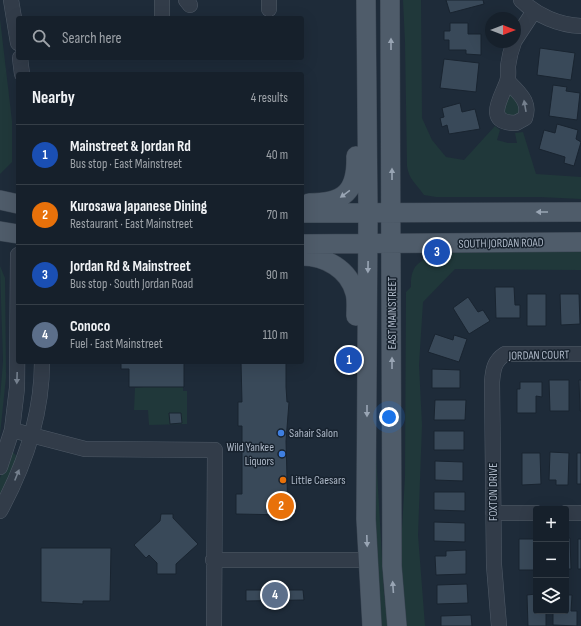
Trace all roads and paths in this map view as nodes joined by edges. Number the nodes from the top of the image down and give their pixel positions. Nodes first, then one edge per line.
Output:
1 (11, 0) edge
2 (162, 0) edge
3 (366, 0) edge
4 (390, 0) edge
5 (522, 0) edge
6 (534, 11) junction
7 (162, 16) edge
8 (581, 26) edge
9 (16, 28) edge
10 (521, 32) edge
11 (512, 48) edge
12 (367, 50) junction
13 (20, 60) edge
14 (22, 72) edge
15 (508, 81) dead end
16 (0, 200) edge
17 (304, 203) edge
18 (16, 204) edge
19 (581, 212) edge
20 (304, 213) edge
21 (392, 213) junction
22 (368, 214) junction
23 (0, 231) edge
24 (16, 234) edge
25 (581, 242) edge
26 (304, 244) edge
27 (368, 244) junction
28 (392, 244) junction
29 (304, 256) edge
30 (581, 354) edge
31 (498, 358) joint
32 (17, 364) edge
33 (42, 364) edge
34 (367, 379) junction
35 (12, 430) junction
36 (31, 435) junction
37 (0, 467) edge
38 (0, 510) edge
39 (493, 513) junction
40 (533, 513) edge
41 (569, 513) edge
42 (581, 513) edge
43 (213, 560) junction
44 (367, 560) junction
45 (214, 626) edge
46 (372, 626) edge
47 (397, 626) edge
48 (499, 626) edge

1 - 9 street
2 - 7 street
3 - 12 main road, EAST MAINSTREET
21 -> 4 main road, EAST MAINSTREET
5 - 6 street
6 - 8 street
6 - 10 street
11 - 15 street
12 -> 17 main road
12 - 22 main road, EAST MAINSTREET
13 - 14 street
16 - 18 main road
19 -> 21 main road
20 - 22 main road
21 - 22 main road
21 - 28 main road, EAST MAINSTREET
22 - 27 main road, EAST MAINSTREET
23 - 24 main road
25 - 28 main road, SOUTH JORDAN ROAD
26 - 27 main road, SOUTH JORDAN ROAD
27 - 28 main road, SOUTH JORDAN ROAD
27 -> 34 main road, EAST MAINSTREET
47 -> 28 main road, EAST MAINSTREET
29 - 34 main road
30 - 31 street, JORDAN COURT
31 - 39 street, FOXTON DRIVE
32 -> 35 street
33 - 36 street
34 -> 44 main road, EAST MAINSTREET
35 - 36 street
35 - 37 street
38 -> 36 street
36 - 43 street
39 - 40 street
39 - 48 street, FOXTON DRIVE
41 - 42 street
43 - 44 street
43 - 45 street
44 - 46 main road, EAST MAINSTREET

